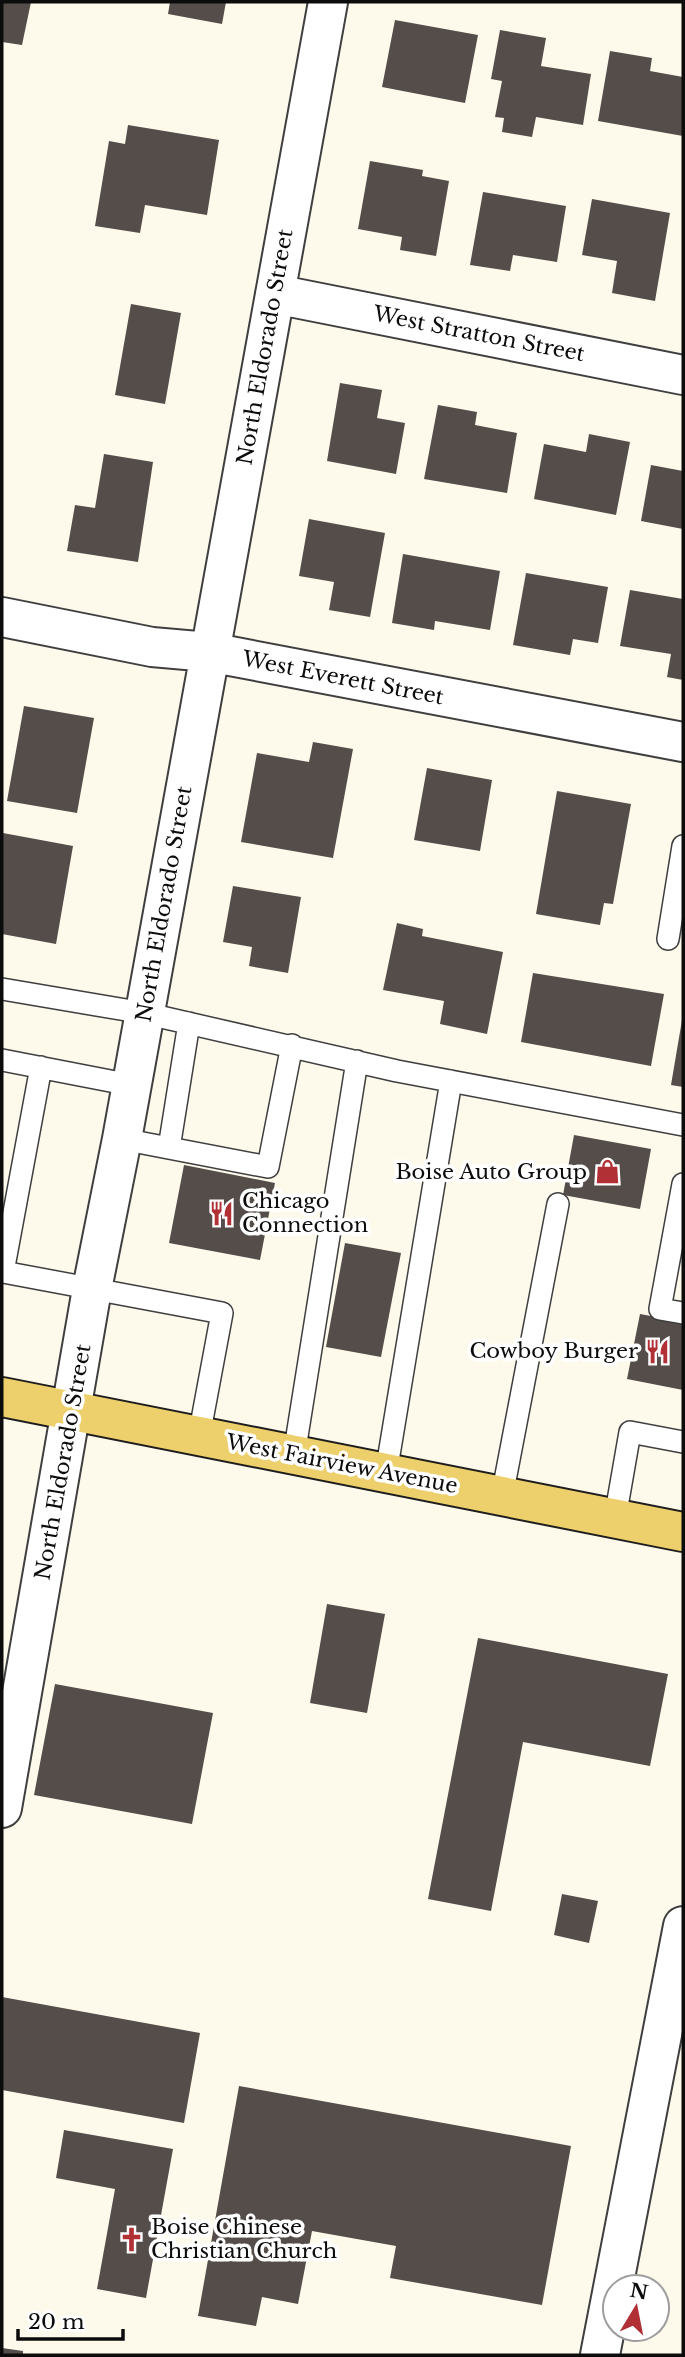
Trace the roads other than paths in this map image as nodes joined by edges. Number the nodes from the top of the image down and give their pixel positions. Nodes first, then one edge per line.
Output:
1 (328, 2) edge
2 (275, 294) junction
3 (683, 374) edge
4 (2, 617) edge
5 (209, 652) junction
6 (683, 742) edge
7 (683, 846) edge
8 (668, 939) dead end
9 (2, 989) edge
10 (144, 1013) junction
11 (189, 1023) junction
12 (292, 1045) junction
13 (2, 1060) edge
14 (357, 1061) junction
15 (41, 1068) junction
16 (451, 1081) junction
17 (131, 1085) junction
18 (683, 1125) edge
19 (122, 1139) junction
20 (169, 1148) junction
21 (683, 1184) edge
22 (558, 1205) dead end
23 (92, 1289) junction
24 (683, 1314) edge
25 (2, 1396) edge
26 (71, 1410) junction
27 (199, 1436) junction
28 (683, 1442) edge
29 (293, 1455) junction
30 (386, 1473) junction
31 (502, 1496) junction
32 (615, 1518) junction
33 (683, 1532) edge
34 (2, 1808) edge
35 (683, 1926) edge
36 (600, 2355) edge

1 - 2 street, North Eldorado Street
2 - 3 street, West Stratton Street
2 - 5 street, North Eldorado Street
4 - 5 street, West Everett Street
5 - 6 street, West Everett Street
5 - 10 street, North Eldorado Street
7 - 8 lane
9 - 10 lane
10 - 11 lane
10 - 17 street, North Eldorado Street
11 - 12 lane
11 - 20 lane
12 - 14 lane
12 - 20 lane
13 - 15 lane
14 - 16 lane
14 - 29 lane
15 - 17 lane
15 - 23 lane
16 - 18 lane
16 - 30 lane
17 - 19 street, North Eldorado Street
19 - 20 lane
19 - 23 street, North Eldorado Street
21 - 24 lane
22 - 31 lane
23 - 26 street, North Eldorado Street
23 - 27 lane
25 - 26 main road, West Fairview Avenue
26 - 27 main road, West Fairview Avenue
26 - 34 street, North Eldorado Street
27 - 29 main road, West Fairview Avenue
28 - 32 lane
29 - 30 main road, West Fairview Avenue
30 - 31 main road, West Fairview Avenue
31 - 32 main road, West Fairview Avenue
32 - 33 main road, West Fairview Avenue
35 - 36 street

